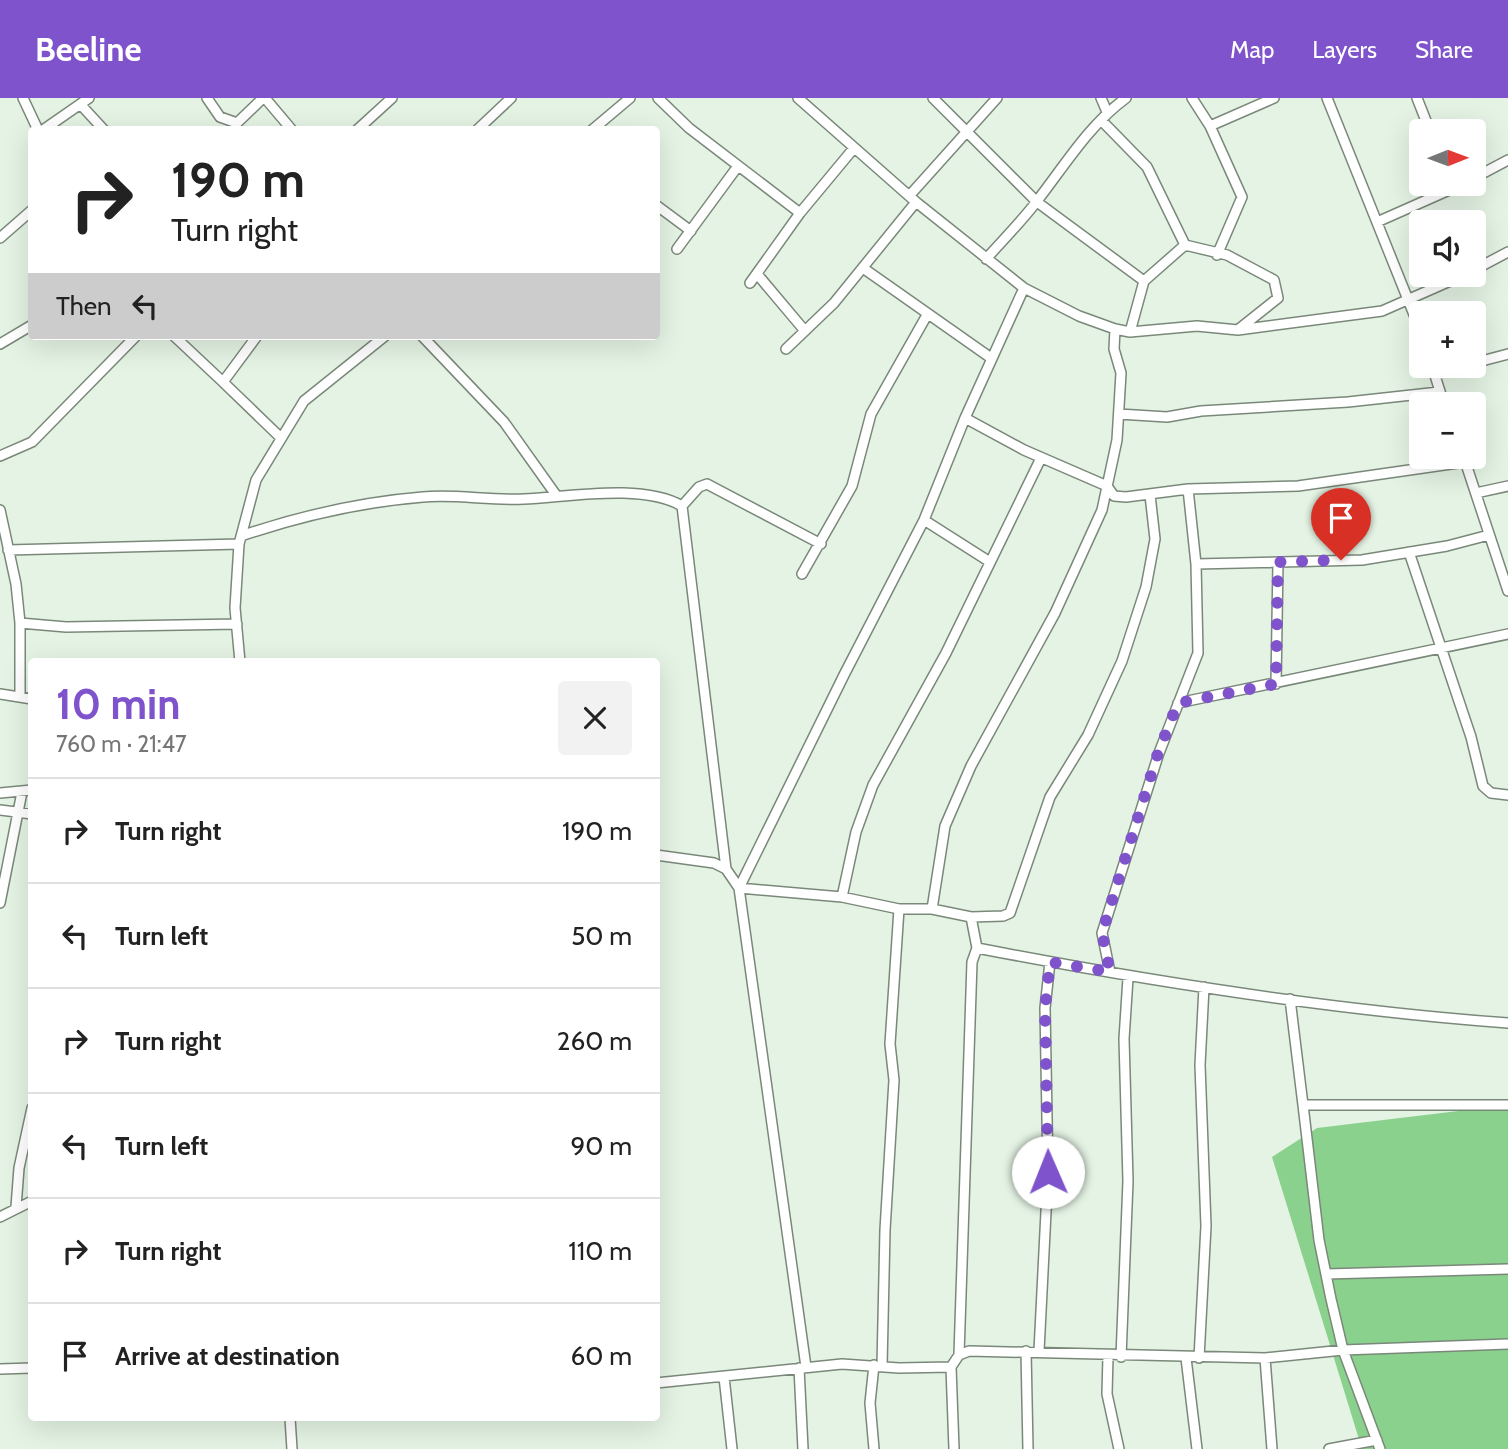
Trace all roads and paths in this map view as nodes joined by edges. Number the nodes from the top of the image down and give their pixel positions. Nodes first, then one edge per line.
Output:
1 (23, 98) edge
2 (89, 98) edge
3 (207, 98) edge
4 (264, 98) edge
5 (392, 98) edge
6 (511, 98) edge
7 (630, 98) edge
8 (658, 98) edge
9 (798, 98) edge
10 (933, 98) edge
11 (997, 98) edge
12 (1101, 98) edge
13 (1126, 98) edge
14 (1192, 98) edge
15 (1275, 98) edge
16 (1327, 98) edge
17 (1418, 98) edge
18 (81, 105) junction
19 (1104, 116) junction
20 (1426, 119) edge
21 (38, 126) edge
22 (47, 126) edge
23 (100, 126) edge
24 (234, 126) edge
25 (288, 126) edge
26 (361, 126) edge
27 (481, 126) edge
28 (597, 126) edge
29 (1210, 126) junction
30 (966, 132) junction
31 (855, 148) junction
32 (1508, 160) edge
33 (738, 166) junction
34 (1486, 172) edge
35 (1431, 196) edge
36 (913, 199) junction
37 (1037, 202) junction
38 (660, 208) edge
39 (28, 214) edge
40 (800, 214) junction
41 (1377, 222) junction
42 (691, 231) junction
43 (0, 238) edge
44 (1185, 245) junction
45 (677, 250) dead end
46 (1508, 252) edge
47 (1217, 255) junction
48 (986, 259) junction
49 (1486, 264) edge
50 (863, 268) junction
51 (757, 274) junction
52 (1144, 281) junction
53 (750, 283) dead end
54 (1439, 287) edge
55 (1024, 288) junction
56 (1409, 301) edge
57 (1410, 301) joint
58 (927, 314) junction
59 (28, 327) edge
60 (1115, 329) junction
61 (1238, 330) junction
62 (805, 331) junction
63 (1130, 332) junction
64 (132, 340) edge
65 (178, 340) edge
66 (254, 340) edge
67 (380, 340) edge
68 (426, 340) edge
69 (0, 344) edge
70 (786, 349) dead end
71 (1508, 354) edge
72 (991, 358) junction
73 (1486, 360) edge
74 (1436, 378) edge
75 (223, 382) junction
76 (1439, 392) edge
77 (1409, 395) edge
78 (1119, 414) junction
79 (965, 418) junction
80 (281, 438) junction
81 (0, 456) edge
82 (1041, 458) junction
83 (1409, 469) edge
84 (1467, 469) edge
85 (1107, 486) junction
86 (1508, 486) edge
87 (1188, 489) junction
88 (1476, 493) junction
89 (556, 495) junction
90 (1150, 495) junction
91 (682, 506) junction
92 (0, 510) edge
93 (925, 520) junction
94 (1489, 535) junction
95 (240, 540) junction
96 (821, 544) junction
97 (8, 550) junction
98 (1409, 552) junction
99 (990, 562) junction
100 (1278, 562) junction
101 (1196, 564) junction
102 (802, 574) dead end
103 (1508, 591) edge
104 (20, 624) junction
105 (237, 624) junction
106 (1508, 634) edge
107 (1440, 649) junction
108 (240, 658) edge
109 (1276, 684) junction
110 (0, 694) edge
111 (20, 697) junction
112 (28, 698) edge
113 (1178, 703) junction
114 (27, 791) edge
115 (0, 793) edge
116 (1508, 795) edge
117 (0, 810) edge
118 (18, 813) junction
119 (28, 814) edge
120 (660, 856) edge
121 (726, 869) junction
122 (740, 888) junction
123 (842, 897) junction
124 (0, 903) edge
125 (899, 909) junction
126 (932, 909) junction
127 (971, 917) junction
128 (977, 948) junction
129 (1050, 962) junction
130 (1110, 972) junction
131 (1128, 978) junction
132 (1203, 987) junction
133 (1290, 999) junction
134 (1508, 1023) edge
135 (1303, 1105) junction
136 (1508, 1105) edge
137 (28, 1126) edge
138 (28, 1203) edge
139 (16, 1208) junction
140 (0, 1217) edge
141 (1508, 1269) edge
142 (1326, 1274) junction
143 (1508, 1344) edge
144 (1343, 1350) junction
145 (1026, 1351) junction
146 (1039, 1351) junction
147 (960, 1355) junction
148 (1108, 1356) junction
149 (1121, 1357) junction
150 (1265, 1357) junction
151 (1186, 1358) junction
152 (1199, 1358) junction
153 (878, 1366) junction
154 (802, 1367) junction
155 (951, 1367) junction
156 (28, 1368) edge
157 (0, 1369) edge
158 (724, 1377) junction
159 (660, 1383) edge
160 (290, 1421) edge
161 (1379, 1444) edge
162 (292, 1449) edge
163 (732, 1449) edge
164 (803, 1449) edge
165 (874, 1449) edge
166 (954, 1449) edge
167 (1028, 1449) edge
168 (1119, 1449) edge
169 (1197, 1449) edge
170 (1272, 1449) edge
171 (1329, 1449) edge

1 - 21 street
2 - 18 street
3 - 24 street
4 - 24 street
4 - 25 street
5 - 26 street
6 - 27 street
7 - 28 street
8 - 33 street
9 - 31 street
10 - 30 street
11 - 30 street
12 - 19 street
13 - 19 street
14 - 29 street
15 - 29 street
16 - 41 street
17 - 20 street
18 - 22 street
18 - 23 street
19 - 37 street
19 - 44 street
29 - 47 street
30 - 36 street
30 - 37 street
31 - 36 street
31 - 40 street
32 - 34 street
33 - 40 street
33 - 42 street
35 - 41 street
36 - 48 street
36 - 50 street
37 - 48 street
37 - 52 street
38 - 42 street
39 - 43 street
40 - 51 street
41 - 57 street
42 - 45 street
44 - 47 street
44 - 52 street
46 - 49 street
47 - 61 street
48 - 55 street
50 - 58 street
50 - 62 street
51 - 53 street
51 - 62 street
52 - 63 street
54 - 57 street
55 - 60 street
55 - 72 street
56 - 61 street
58 - 72 street
58 - 96 street
59 - 69 street
60 - 63 street
60 - 78 street
61 - 63 street
62 - 70 street
64 - 81 street
65 - 75 street
66 - 75 street
67 - 80 street
68 - 89 street
71 - 73 street
72 - 79 street
74 - 76 street
75 - 80 street
77 - 78 street
78 - 85 street
79 - 82 street
79 - 93 street
80 - 95 street
82 - 85 street
82 - 99 street
83 - 87 street
84 - 88 street
85 - 90 street
85 - 126 street
86 - 88 street
87 - 90 street
87 - 101 street
88 - 94 street
89 - 91 street
89 - 95 street
90 - 127 street
91 - 96 street
91 - 121 street
92 - 97 street
93 - 99 street
93 - 122 street
94 - 98 street
94 - 103 street
95 - 97 street
95 - 105 street
96 - 102 street
97 - 104 street
98 - 100 street
98 - 107 street
99 - 123 street
100 - 101 street
100 - 109 street
101 - 113 street
104 - 105 street
104 - 111 street
105 - 108 street
106 - 107 street
107 - 109 street
107 - 116 street
109 - 113 street
110 - 111 street
111 - 112 street
113 - 130 street
114 - 115 street
114 - 118 street
117 - 118 street
118 - 119 street
118 - 124 street
120 - 121 street
121 - 122 street
122 - 123 street
122 - 154 street
123 - 125 street
125 - 126 street
125 - 153 street
126 - 127 street
127 - 128 street
128 - 129 street
128 - 147 street
129 - 130 street
129 - 146 street
130 - 131 street
131 - 132 street
131 - 149 street
132 - 133 street
132 - 152 street
133 - 134 street
133 - 135 street
135 - 136 street
135 - 142 street
137 - 139 street
138 - 139 street
139 - 140 street
141 - 142 street
142 - 144 street
143 - 144 street
144 - 150 street
144 - 161 street
145 - 146 street
145 - 147 street
145 - 167 street
146 - 148 street
147 - 155 street
148 - 149 street
148 - 168 street
149 - 151 street
150 - 152 street
150 - 170 street
151 - 152 street
151 - 169 street
153 - 154 street
153 - 155 street
153 - 165 street
154 - 158 street
154 - 164 street
155 - 166 street
156 - 157 street
158 - 159 street
158 - 163 street
160 - 162 street
161 - 171 street

